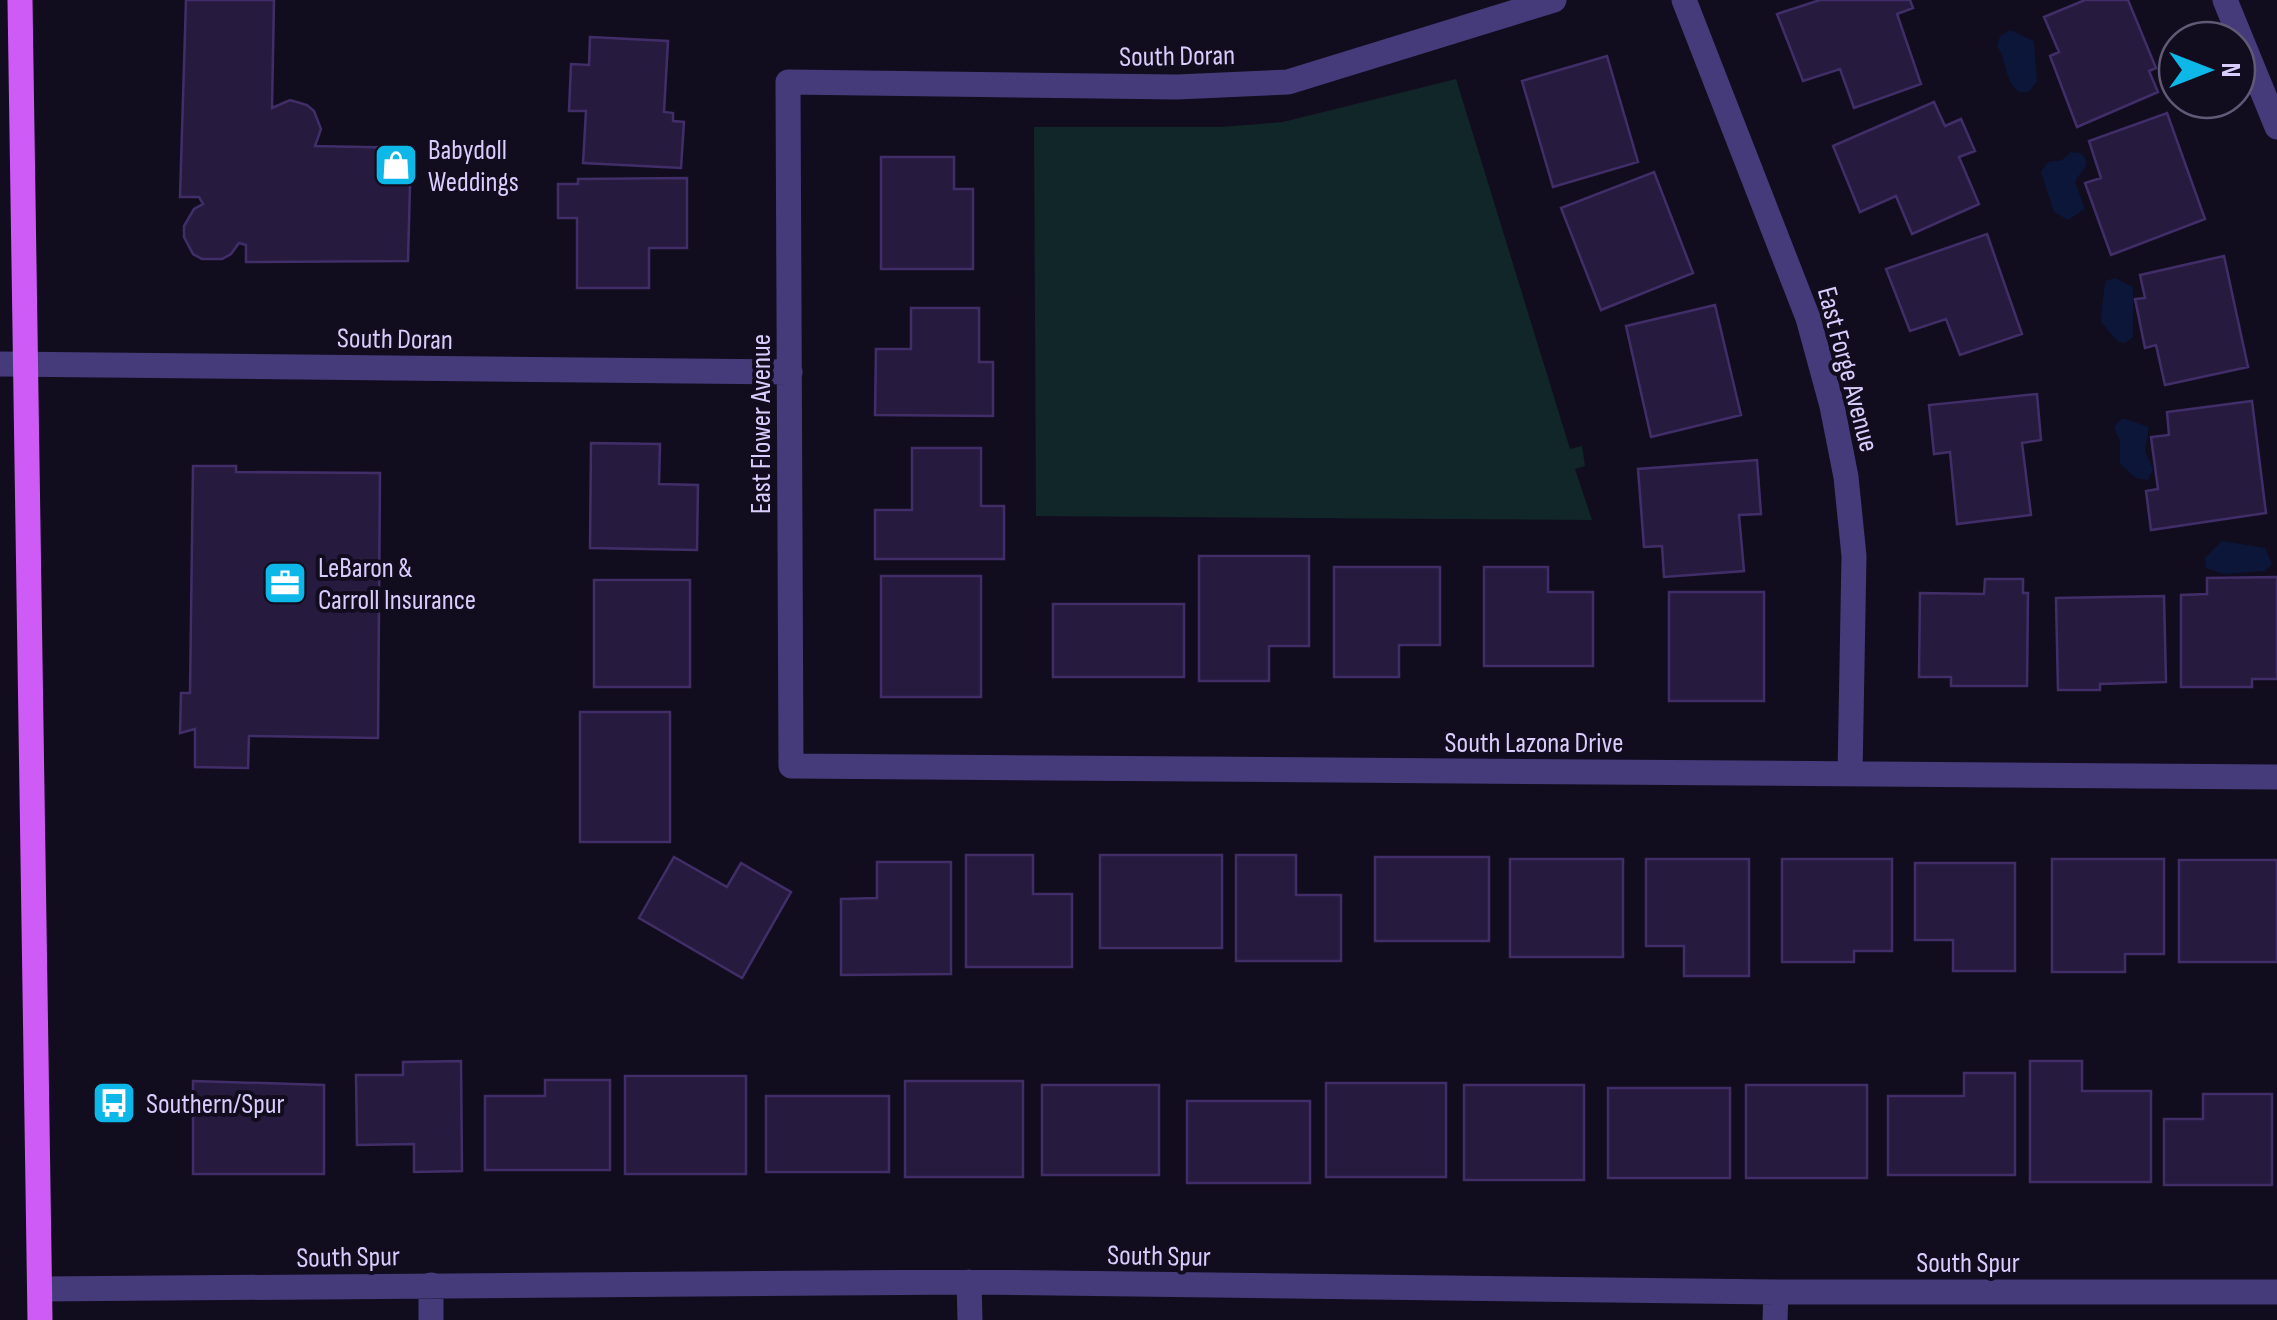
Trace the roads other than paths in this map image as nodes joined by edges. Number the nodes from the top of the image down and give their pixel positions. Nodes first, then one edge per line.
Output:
1 (20, 0) edge
2 (1554, 0) edge
3 (1684, 0) edge
4 (2224, 0) edge
5 (788, 82) joint
6 (2277, 128) edge
7 (12, 363) edge
8 (790, 372) junction
9 (791, 766) joint
10 (1850, 774) junction
11 (2277, 778) edge
12 (969, 1282) junction
13 (431, 1285) junction
14 (40, 1289) junction
15 (1776, 1292) junction
16 (2277, 1292) edge
17 (40, 1320) edge
18 (432, 1320) edge
19 (970, 1320) edge
20 (1775, 1320) edge

1 - 7 main road
2 - 5 street, South Doran
3 - 10 street, East Forge Avenue
4 - 6 street
5 - 8 street, East Flower Avenue
7 - 8 street, South Doran
7 - 14 main road
8 - 9 street, East Flower Avenue
9 - 10 street, South Lazona Drive
10 - 11 street, South Lazona Drive
12 - 13 street, South Spur
12 - 15 street, South Spur
12 - 19 street
13 - 14 street, South Spur
13 - 18 street
14 - 17 main road
15 - 16 street, South Spur
15 - 20 street

